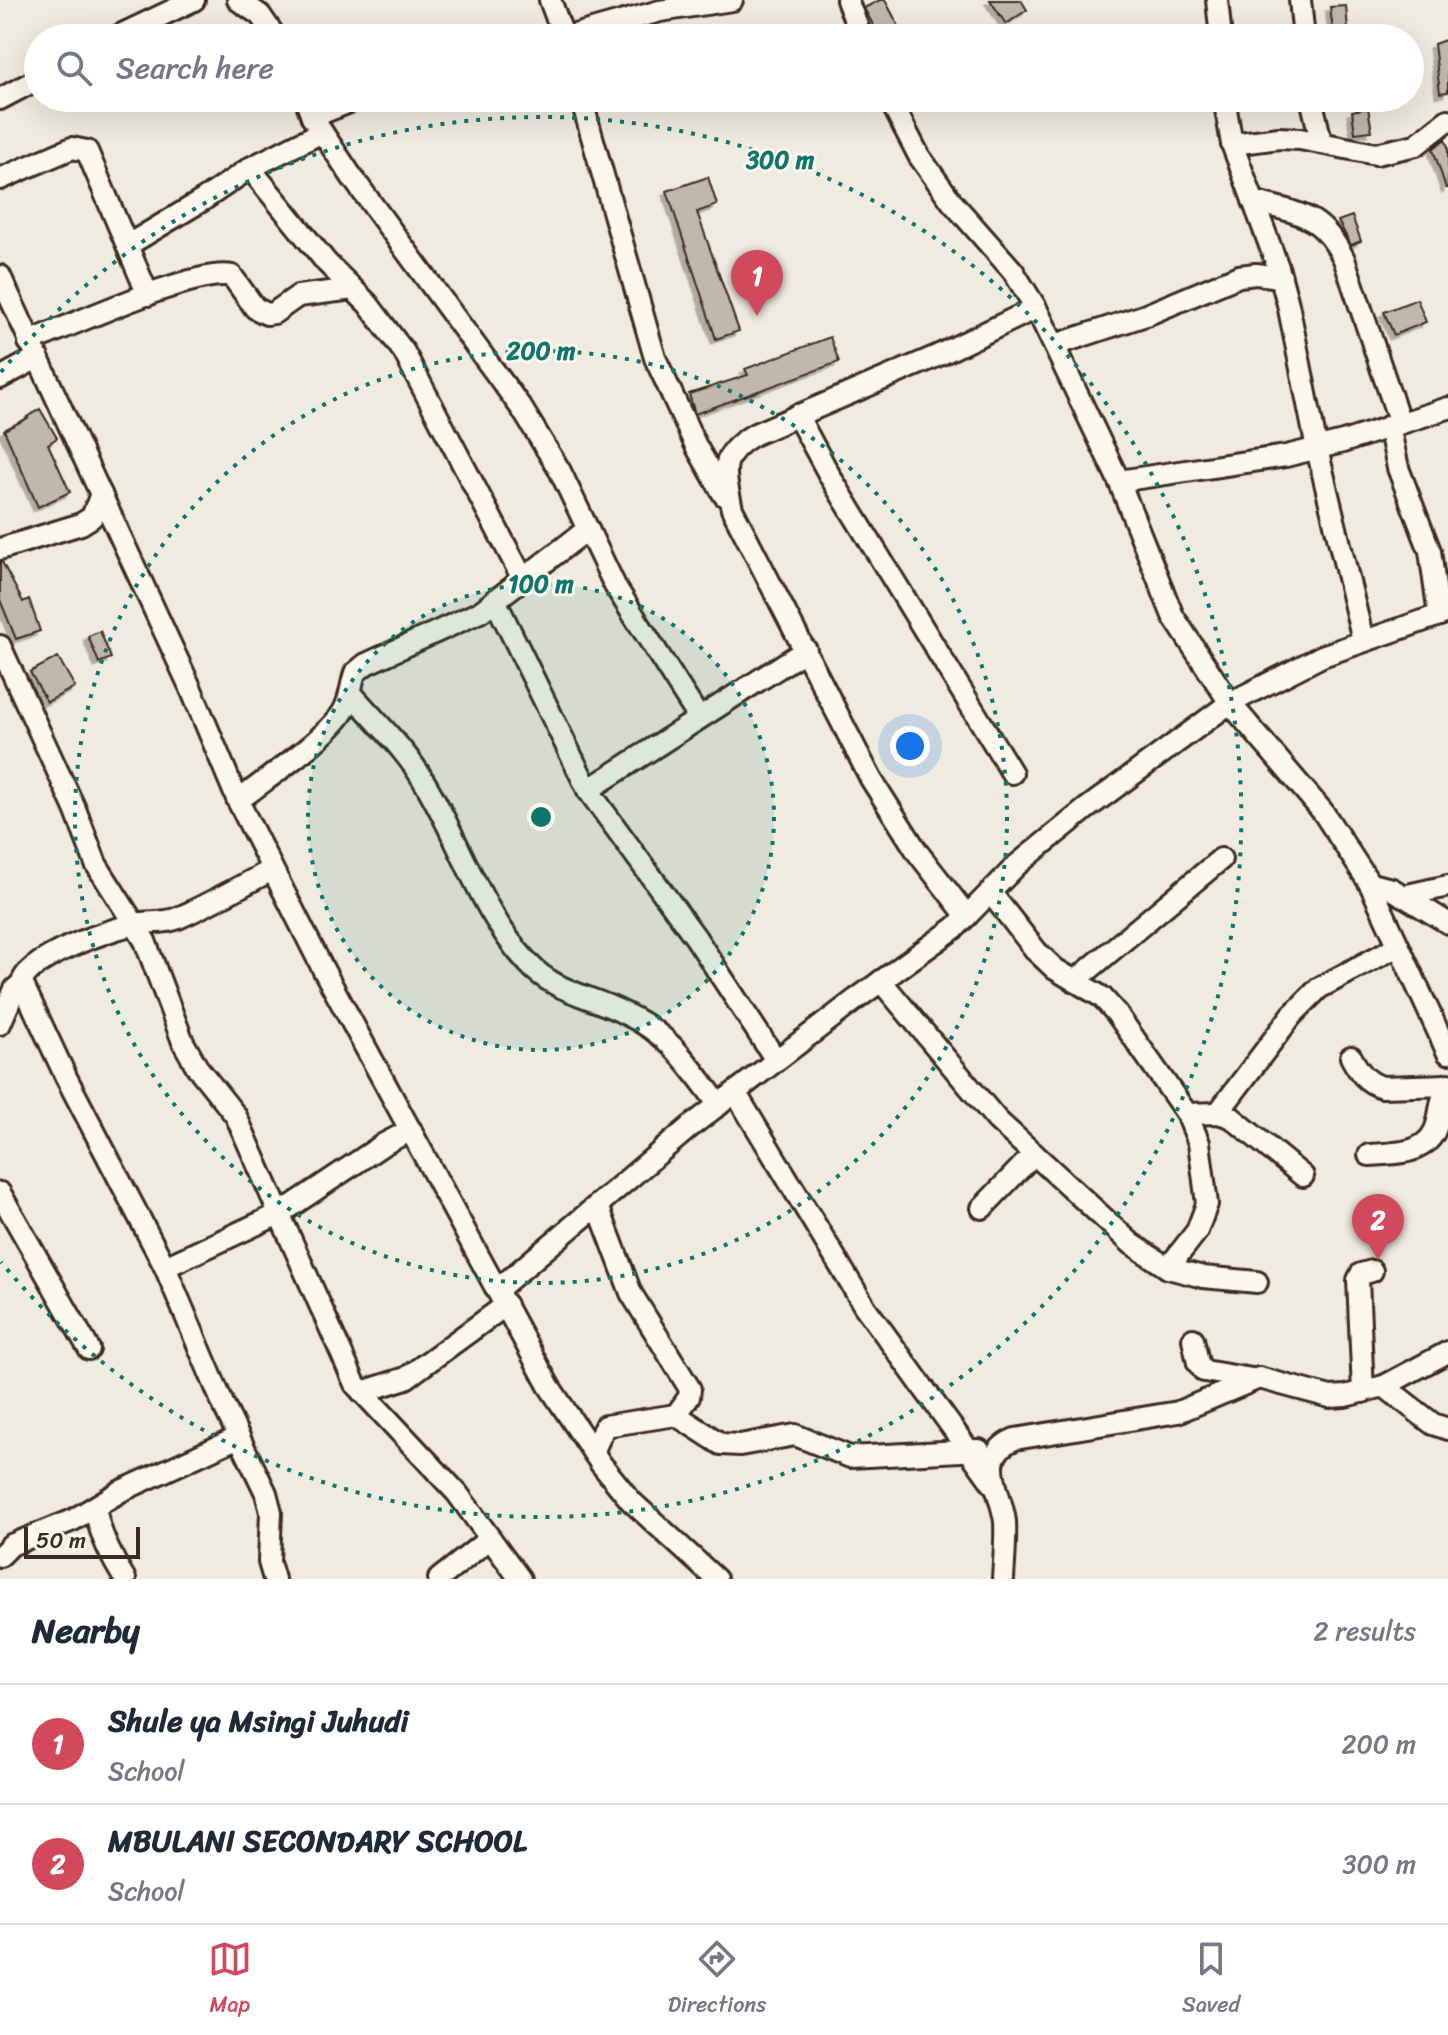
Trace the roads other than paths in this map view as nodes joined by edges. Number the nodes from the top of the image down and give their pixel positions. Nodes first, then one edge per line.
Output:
1 (194, 0) edge
2 (238, 0) edge
3 (550, 0) edge
4 (732, 0) edge
5 (847, 0) edge
6 (1217, 0) edge
7 (1300, 0) edge
8 (143, 24) edge
9 (266, 24) edge
10 (559, 24) edge
11 (614, 24) edge
12 (856, 24) edge
13 (1220, 24) edge
14 (1303, 24) edge
15 (24, 86) edge
16 (0, 99) edge
17 (585, 112) edge
18 (896, 112) edge
19 (1226, 112) edge
20 (1314, 112) edge
21 (313, 116) edge
22 (1448, 120) edge
23 (1321, 141) junction
24 (1232, 144) junction
25 (250, 168) junction
26 (0, 179) edge
27 (1253, 201) junction
28 (128, 245) junction
29 (0, 276) edge
30 (1281, 277) junction
31 (353, 289) junction
32 (148, 295) junction
33 (1036, 308) junction
34 (1055, 345) junction
35 (33, 350) junction
36 (0, 378) edge
37 (1448, 408) edge
38 (797, 415) junction
39 (1394, 424) junction
40 (1317, 449) junction
41 (1119, 481) junction
42 (101, 494) junction
43 (732, 509) junction
44 (588, 529) junction
45 (0, 549) edge
46 (523, 579) junction
47 (495, 600) junction
48 (1443, 613) edge
49 (1363, 640) junction
50 (0, 646) edge
51 (806, 650) junction
52 (351, 693) junction
53 (1230, 703) junction
54 (699, 718) junction
55 (1012, 773) dead end
56 (588, 790) junction
57 (238, 801) junction
58 (1221, 859) dead end
59 (272, 870) junction
60 (1370, 884) junction
61 (1448, 886) edge
62 (990, 892) junction
63 (1403, 896) junction
64 (967, 916) junction
65 (1448, 923) edge
66 (135, 924) junction
67 (1398, 946) junction
68 (881, 981) junction
69 (1075, 981) junction
70 (22, 983) junction
71 (0, 1024) edge
72 (1446, 1046) edge
73 (1351, 1057) dead end
74 (776, 1060) junction
75 (1448, 1084) edge
76 (727, 1098) junction
77 (1218, 1113) junction
78 (1187, 1114) junction
79 (411, 1130) junction
80 (1034, 1154) junction
81 (1369, 1155) dead end
82 (1303, 1176) dead end
83 (0, 1193) edge
84 (598, 1206) junction
85 (982, 1208) dead end
86 (281, 1213) junction
87 (165, 1267) junction
88 (1168, 1268) junction
89 (1372, 1271) dead end
90 (1257, 1282) dead end
91 (502, 1297) junction
92 (1193, 1339) dead end
93 (89, 1349) dead end
94 (1448, 1352) edge
95 (1252, 1379) junction
96 (1384, 1386) junction
97 (362, 1392) junction
98 (1363, 1392) junction
99 (676, 1415) junction
100 (1448, 1429) edge
101 (239, 1437) junction
102 (968, 1450) junction
103 (999, 1450) junction
104 (593, 1452) junction
105 (993, 1484) junction
106 (95, 1508) junction
107 (489, 1539) junction
108 (0, 1556) edge
109 (125, 1579) edge
110 (274, 1579) edge
111 (439, 1579) edge
112 (520, 1579) edge
113 (716, 1579) edge
114 (1003, 1579) edge

1 - 8 street
2 - 9 street
3 - 10 street
4 - 11 street
5 - 12 street
6 - 13 street
7 - 14 street
15 - 16 street
17 - 43 street
18 - 33 street
19 - 24 street
20 - 23 street
21 - 25 street
21 - 44 street
22 - 23 street
23 - 24 street
24 - 27 street
25 - 28 street
25 - 31 street
26 - 28 street
27 - 30 street
27 - 39 street
28 - 32 street
29 - 35 street
30 - 34 street
30 - 40 street
31 - 32 street
31 - 46 street
32 - 35 street
33 - 34 street
33 - 38 street
34 - 41 street
35 - 36 street
35 - 42 street
37 - 39 street
38 - 43 street
38 - 55 street
39 - 40 street
39 - 48 street
40 - 41 street
40 - 49 street
41 - 53 street
42 - 45 street
42 - 57 street
43 - 51 street
44 - 46 street
44 - 54 street
46 - 47 street
47 - 52 street
47 - 56 street
48 - 49 street
49 - 53 street
50 - 66 street
51 - 54 street
51 - 64 street
52 - 57 street
52 - 76 street
53 - 60 street
53 - 62 street
54 - 56 street
56 - 74 street
57 - 59 street
58 - 69 street
59 - 66 street
59 - 79 street
60 - 63 street
60 - 67 street
61 - 63 street
62 - 64 street
62 - 69 street
63 - 65 street
64 - 68 street
66 - 70 street
66 - 86 street
67 - 72 street
67 - 77 street
68 - 74 street
68 - 80 street
69 - 78 street
70 - 71 street
70 - 87 street
73 - 75 street
74 - 76 street
75 - 81 street
76 - 84 street
76 - 102 street
77 - 78 street
77 - 82 street
78 - 88 street
79 - 86 street
79 - 91 street
80 - 85 street
80 - 88 street
83 - 93 street
84 - 91 street
84 - 99 street
86 - 87 street
86 - 97 street
87 - 101 street
88 - 90 street
89 - 98 street
91 - 97 street
91 - 104 street
92 - 95 street
94 - 96 street
95 - 98 street
95 - 103 street
96 - 98 street
96 - 100 street
97 - 107 street
99 - 102 street
99 - 104 street
101 - 106 street
101 - 110 street
102 - 103 street
102 - 105 street
103 - 105 street
104 - 113 street
105 - 114 street
106 - 108 street
106 - 109 street
107 - 111 street
107 - 112 street

